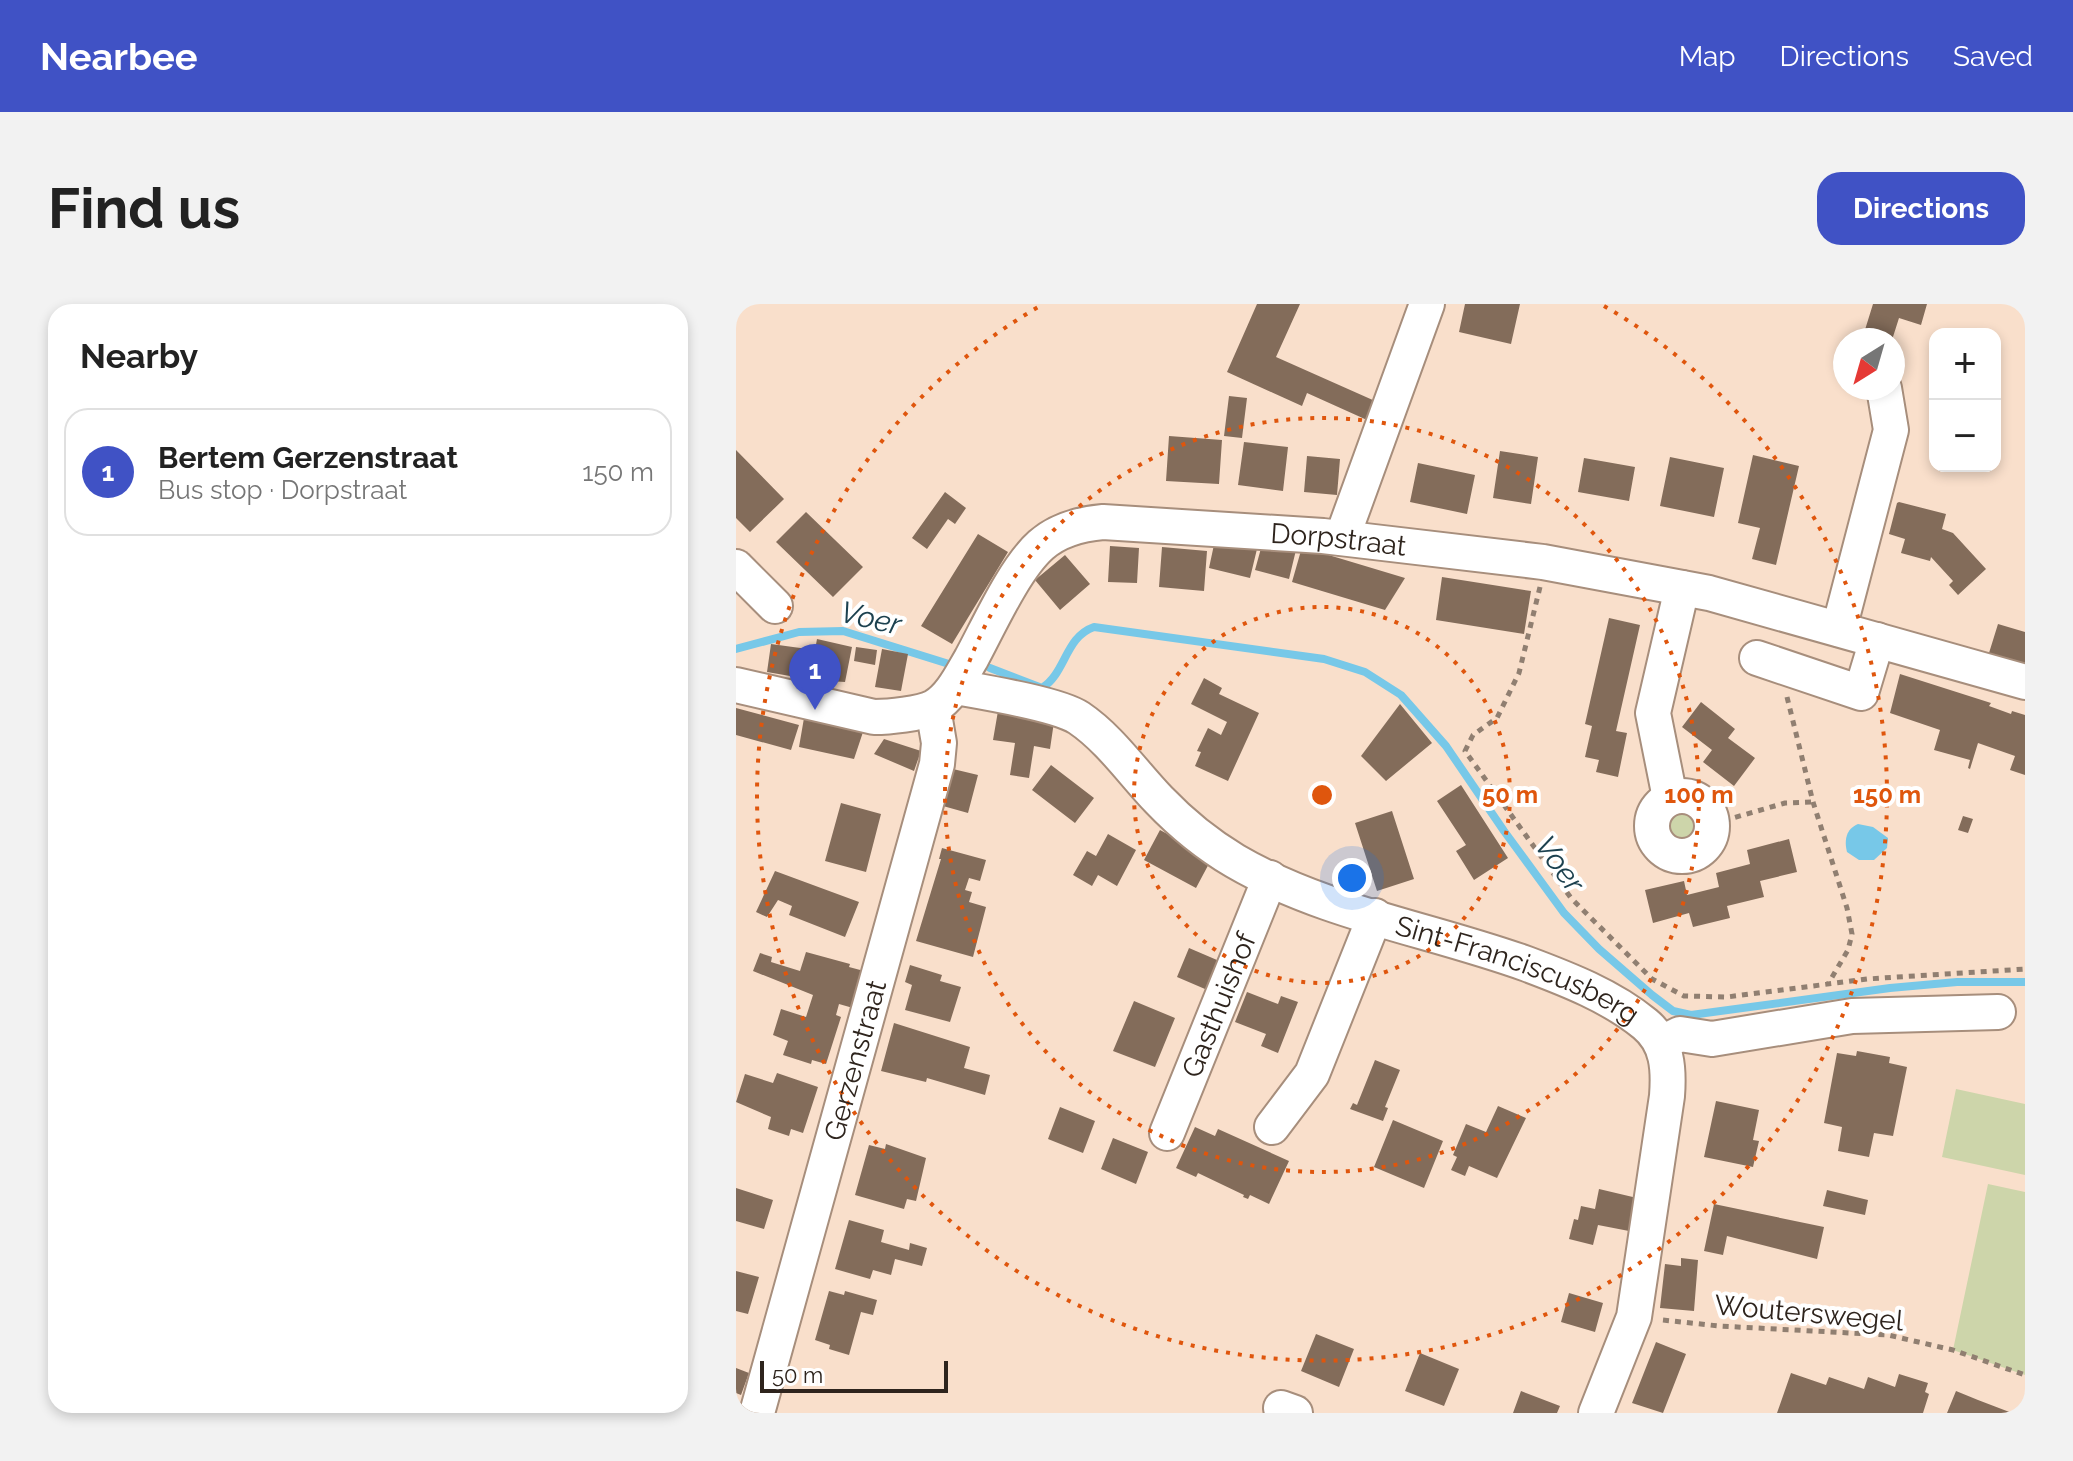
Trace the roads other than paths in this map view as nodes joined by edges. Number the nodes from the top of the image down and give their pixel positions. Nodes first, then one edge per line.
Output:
1 (1427, 304) edge
2 (1886, 400) edge
3 (1342, 538) junction
4 (1682, 588) junction
5 (1839, 629) junction
6 (1877, 640) junction
7 (1757, 658) dead end
8 (2025, 682) edge
9 (736, 685) edge
10 (944, 697) junction
11 (1670, 798) junction
12 (1270, 878) junction
13 (1375, 916) junction
14 (1998, 1012) dead end
15 (1662, 1043) junction
16 (1272, 1127) dead end
17 (1167, 1133) dead end
18 (757, 1413) edge
19 (1596, 1413) edge

1 - 3 street
2 - 5 street
3 - 4 street, Dorpstraat
3 - 10 street, Dorpstraat
4 - 5 street, Dorpstraat
4 - 11 street
5 - 6 street, Dorpstraat
6 - 7 street
6 - 8 street, Dorpstraat
9 - 10 street
10 - 12 street, Sint-Franciscusberg
10 - 18 street, Gerzenstraat
11 - 11 street
12 - 13 street, Sint-Franciscusberg
12 - 17 street, Gasthuishof
13 - 15 street, Sint-Franciscusberg
13 - 16 street
14 - 15 street
15 - 19 street, Sint-Franciscusberg

